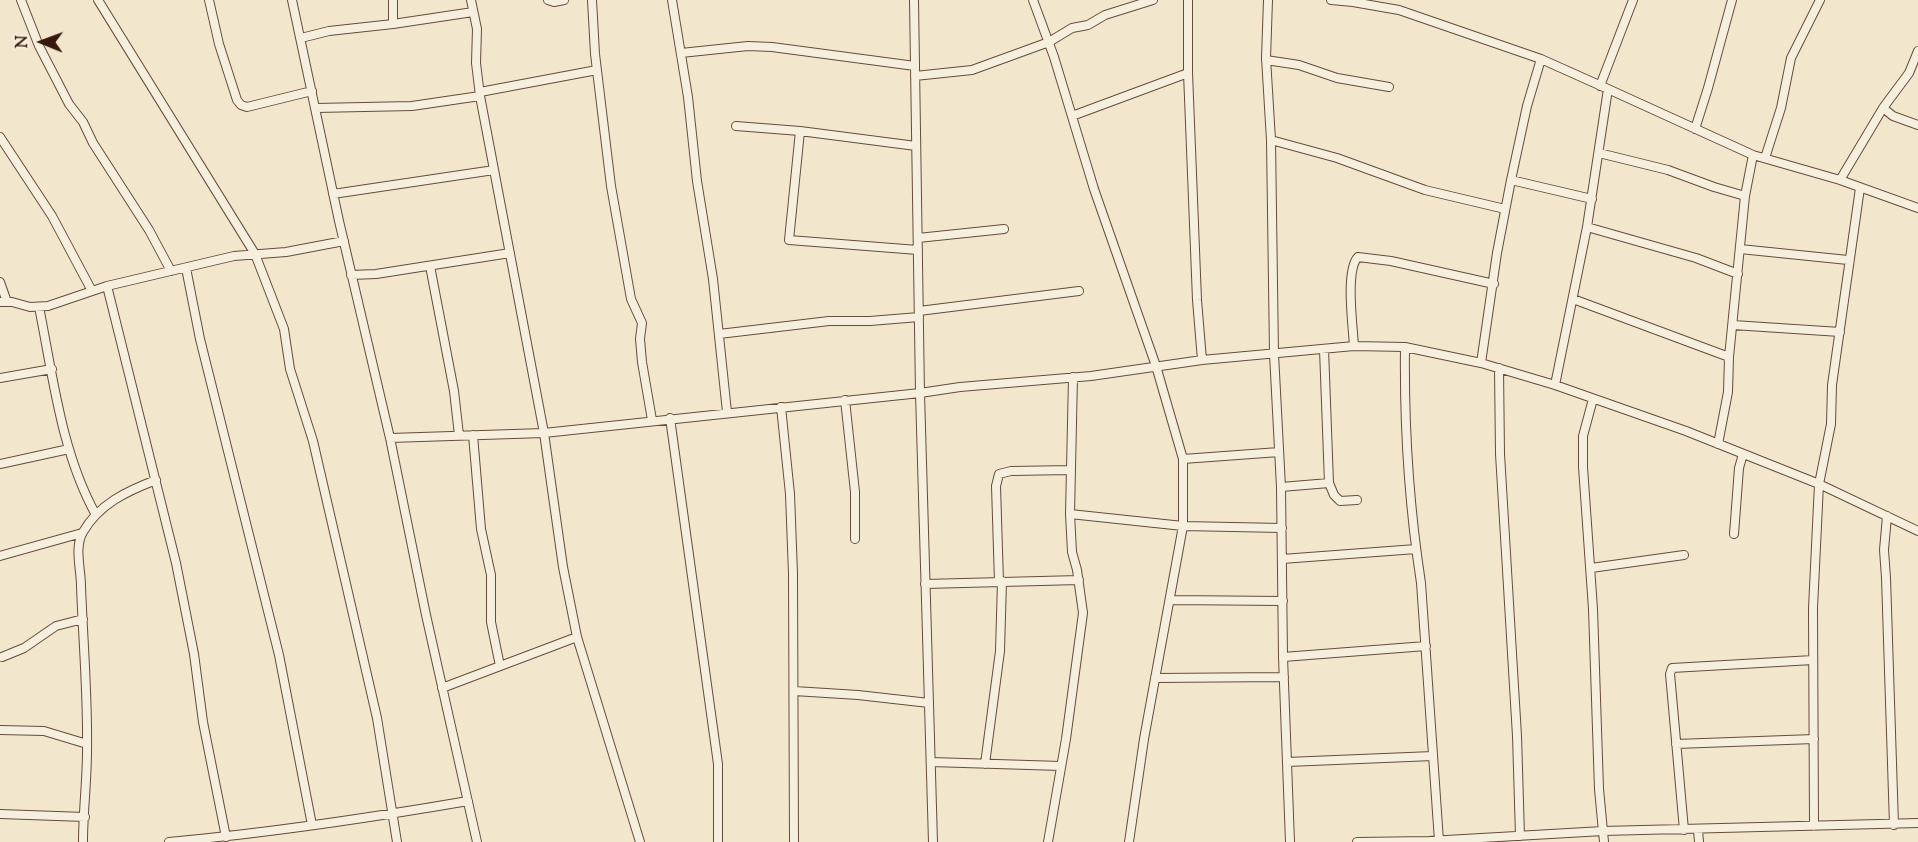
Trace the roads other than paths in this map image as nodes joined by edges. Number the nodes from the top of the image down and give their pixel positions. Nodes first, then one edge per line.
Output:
1 (21, 0) edge
2 (98, 0) edge
3 (209, 0) edge
4 (292, 0) edge
5 (393, 0) edge
6 (471, 0) edge
7 (548, 0) edge
8 (564, 0) edge
9 (592, 0) edge
10 (672, 0) edge
11 (914, 0) edge
12 (1033, 0) edge
13 (1153, 0) edge
14 (1188, 0) edge
15 (1268, 0) edge
16 (1331, 0) edge
17 (1633, 0) edge
18 (1732, 0) edge
19 (1820, 0) edge
20 (473, 12) junction
21 (393, 24) junction
22 (301, 38) junction
23 (1049, 42) junction
24 (1918, 51) edge
25 (681, 53) junction
26 (1541, 59) junction
27 (1266, 60) junction
28 (597, 70) junction
29 (915, 71) junction
30 (1188, 73) junction
31 (1389, 87) dead end
32 (1604, 87) junction
33 (312, 91) junction
34 (480, 94) junction
35 (316, 108) junction
36 (1883, 108) junction
37 (1072, 116) junction
38 (1918, 125) edge
39 (736, 126) dead end
40 (1695, 129) junction
41 (800, 131) junction
42 (0, 138) edge
43 (1271, 140) junction
44 (916, 146) junction
45 (1599, 153) junction
46 (1753, 155) junction
47 (1765, 158) junction
48 (494, 170) junction
49 (1511, 180) junction
50 (1840, 180) junction
51 (1860, 188) junction
52 (333, 194) junction
53 (1745, 196) junction
54 (1592, 199) junction
55 (1918, 208) edge
56 (1505, 209) junction
57 (1587, 227) junction
58 (1004, 229) dead end
59 (918, 238) junction
60 (344, 241) junction
61 (918, 249) junction
62 (1740, 249) junction
63 (510, 253) junction
64 (255, 254) junction
65 (1848, 260) junction
66 (430, 266) junction
67 (186, 268) junction
68 (171, 272) junction
69 (1738, 274) junction
70 (351, 275) junction
71 (0, 282) edge
72 (1494, 284) junction
73 (107, 286) junction
74 (93, 291) junction
75 (1079, 291) dead end
76 (1573, 299) junction
77 (4, 302) edge
78 (39, 306) junction
79 (919, 314) junction
80 (1733, 325) junction
81 (1840, 332) junction
82 (719, 334) junction
83 (1354, 346) junction
84 (1405, 347) junction
85 (1324, 349) junction
86 (1274, 354) junction
87 (1730, 357) junction
88 (1202, 360) junction
89 (1481, 363) junction
90 (1156, 366) junction
91 (1499, 368) junction
92 (52, 369) junction
93 (0, 378) edge
94 (1073, 378) junction
95 (1555, 385) junction
96 (920, 393) junction
97 (1593, 399) junction
98 (844, 400) junction
99 (782, 407) junction
100 (727, 412) junction
101 (670, 418) junction
102 (652, 420) junction
103 (544, 433) junction
104 (459, 435) junction
105 (473, 435) junction
106 (390, 438) junction
107 (1718, 444) junction
108 (69, 449) junction
109 (1279, 452) junction
110 (1743, 454) junction
111 (1183, 459) junction
112 (0, 465) edge
113 (1071, 470) junction
114 (156, 480) junction
115 (1329, 483) junction
116 (1819, 484) junction
117 (1281, 487) junction
118 (1357, 500) dead end
119 (1070, 514) junction
120 (96, 515) junction
121 (1887, 516) junction
122 (1183, 526) junction
123 (1282, 528) junction
124 (1918, 531) edge
125 (82, 533) junction
126 (1734, 534) dead end
127 (855, 539) dead end
128 (1416, 549) junction
129 (1684, 555) dead end
130 (0, 556) edge
131 (1282, 560) junction
132 (1591, 568) junction
133 (1079, 580) junction
134 (1000, 581) junction
135 (926, 584) junction
136 (1170, 600) junction
137 (1283, 601) junction
138 (83, 619) junction
139 (577, 637) junction
140 (1426, 646) junction
141 (2, 657) dead end
142 (1283, 657) junction
143 (1813, 660) junction
144 (500, 666) junction
145 (1284, 677) junction
146 (1155, 678) junction
147 (442, 688) junction
148 (794, 691) junction
149 (929, 703) junction
150 (0, 730) edge
151 (1814, 739) junction
152 (87, 744) junction
153 (1676, 744) junction
154 (1433, 756) junction
155 (931, 762) junction
156 (1287, 762) junction
157 (984, 764) junction
158 (1061, 766) junction
159 (468, 801) junction
160 (0, 814) edge
161 (392, 814) junction
162 (85, 817) junction
163 (1918, 824) edge
164 (312, 825) junction
165 (1894, 825) junction
166 (1815, 826) junction
167 (1683, 830) junction
168 (1698, 830) junction
169 (1603, 831) junction
170 (226, 837) junction
171 (1519, 838) edge
172 (1442, 841) edge
173 (83, 842) edge
174 (169, 842) edge
175 (397, 842) edge
176 (477, 842) edge
177 (640, 842) edge
178 (718, 842) edge
179 (794, 842) edge
180 (933, 842) edge
181 (1048, 842) edge
182 (1129, 842) edge
183 (1290, 842) edge
184 (1358, 842) edge
185 (1604, 842) edge
186 (1699, 842) edge

1 - 68 street
2 - 64 street
3 - 33 street
4 - 22 street
5 - 21 street
6 - 20 street
7 - 8 street
9 - 28 street
10 - 25 street
11 - 29 street
12 - 23 street
13 - 23 street
14 - 30 street
15 - 27 street
16 - 26 street
17 - 32 street
18 - 40 street
19 - 47 street
20 - 21 street
20 - 34 street
21 - 22 street
22 - 33 street
23 - 29 street
23 - 37 street
24 - 36 street
25 - 29 street
25 - 82 street
26 - 32 street
26 - 49 street
27 - 31 street
27 - 43 street
28 - 34 street
28 - 102 street
29 - 44 street
30 - 37 street
30 - 88 street
32 - 40 street
32 - 45 street
33 - 35 street
34 - 35 street
34 - 48 street
35 - 52 street
36 - 38 street
36 - 50 street
37 - 90 street
39 - 41 street
40 - 46 street
41 - 44 street
41 - 61 street
42 - 74 street
43 - 56 street
43 - 86 street
44 - 59 street
45 - 53 street
45 - 54 street
46 - 47 street
46 - 53 street
47 - 50 street
48 - 52 street
48 - 63 street
49 - 54 street
49 - 56 street
50 - 51 street
51 - 55 street
51 - 65 street
52 - 60 street
53 - 62 street
54 - 57 street
56 - 72 street
57 - 69 street
57 - 76 street
58 - 59 street
59 - 61 street
60 - 64 street
60 - 70 street
61 - 79 street
62 - 65 street
62 - 69 street
63 - 66 street
63 - 103 street
64 - 67 street
64 - 161 street
65 - 81 street
66 - 70 street
66 - 104 street
67 - 68 street
67 - 164 street
68 - 73 street
69 - 80 street
70 - 106 street
71 - 77 street
72 - 83 street
72 - 89 street
73 - 74 street
73 - 114 street
74 - 78 street
75 - 79 street
76 - 87 street
76 - 95 street
77 - 78 street
78 - 92 street
79 - 82 street
79 - 96 street
80 - 81 street
80 - 87 street
81 - 116 street
82 - 100 street
83 - 84 street
83 - 85 street
84 - 89 street
84 - 128 street
85 - 86 street
85 - 115 street
86 - 88 street
86 - 109 street
87 - 107 street
88 - 90 street
89 - 91 street
90 - 94 street
90 - 111 street
91 - 95 street
91 - 171 street
92 - 93 street
92 - 108 street
94 - 96 street
94 - 113 street
95 - 97 street
96 - 98 street
96 - 135 street
97 - 107 street
97 - 132 street
98 - 99 street
98 - 127 street
99 - 100 street
99 - 148 street
100 - 101 street
101 - 102 street
101 - 178 street
102 - 103 street
103 - 105 street
103 - 139 street
104 - 105 street
104 - 106 street
105 - 144 street
106 - 147 street
107 - 110 street
108 - 112 street
108 - 120 street
109 - 111 street
109 - 117 street
110 - 116 street
110 - 126 street
111 - 122 street
113 - 119 street
113 - 134 street
114 - 120 street
114 - 170 street
115 - 117 street
115 - 118 street
116 - 121 street
116 - 143 street
117 - 123 street
119 - 122 street
119 - 133 street
120 - 125 street
121 - 124 street
121 - 165 street
122 - 123 street
122 - 136 street
123 - 131 street
125 - 130 street
125 - 138 street
128 - 131 street
128 - 140 street
129 - 132 street
131 - 137 street
132 - 169 street
133 - 134 street
133 - 158 street
134 - 135 street
134 - 157 street
135 - 149 street
136 - 137 street
136 - 146 street
137 - 142 street
138 - 141 street
138 - 152 street
139 - 144 street
139 - 177 street
140 - 142 street
140 - 154 street
142 - 145 street
143 - 151 street
143 - 153 street
144 - 147 street
145 - 146 street
145 - 156 street
146 - 182 street
147 - 159 street
148 - 149 street
148 - 179 street
149 - 155 street
150 - 152 street
151 - 153 street
151 - 166 street
152 - 162 street
153 - 167 street
154 - 156 street
154 - 172 street
155 - 157 street
155 - 180 street
156 - 183 street
157 - 158 street
158 - 181 street
159 - 161 street
159 - 176 street
160 - 162 street
161 - 164 street
161 - 175 street
162 - 173 street
163 - 165 street
164 - 170 street
165 - 166 street
166 - 168 street
167 - 168 street
167 - 169 street
168 - 186 street
169 - 171 street
169 - 185 street
170 - 174 street
171 - 172 street
172 - 184 street

